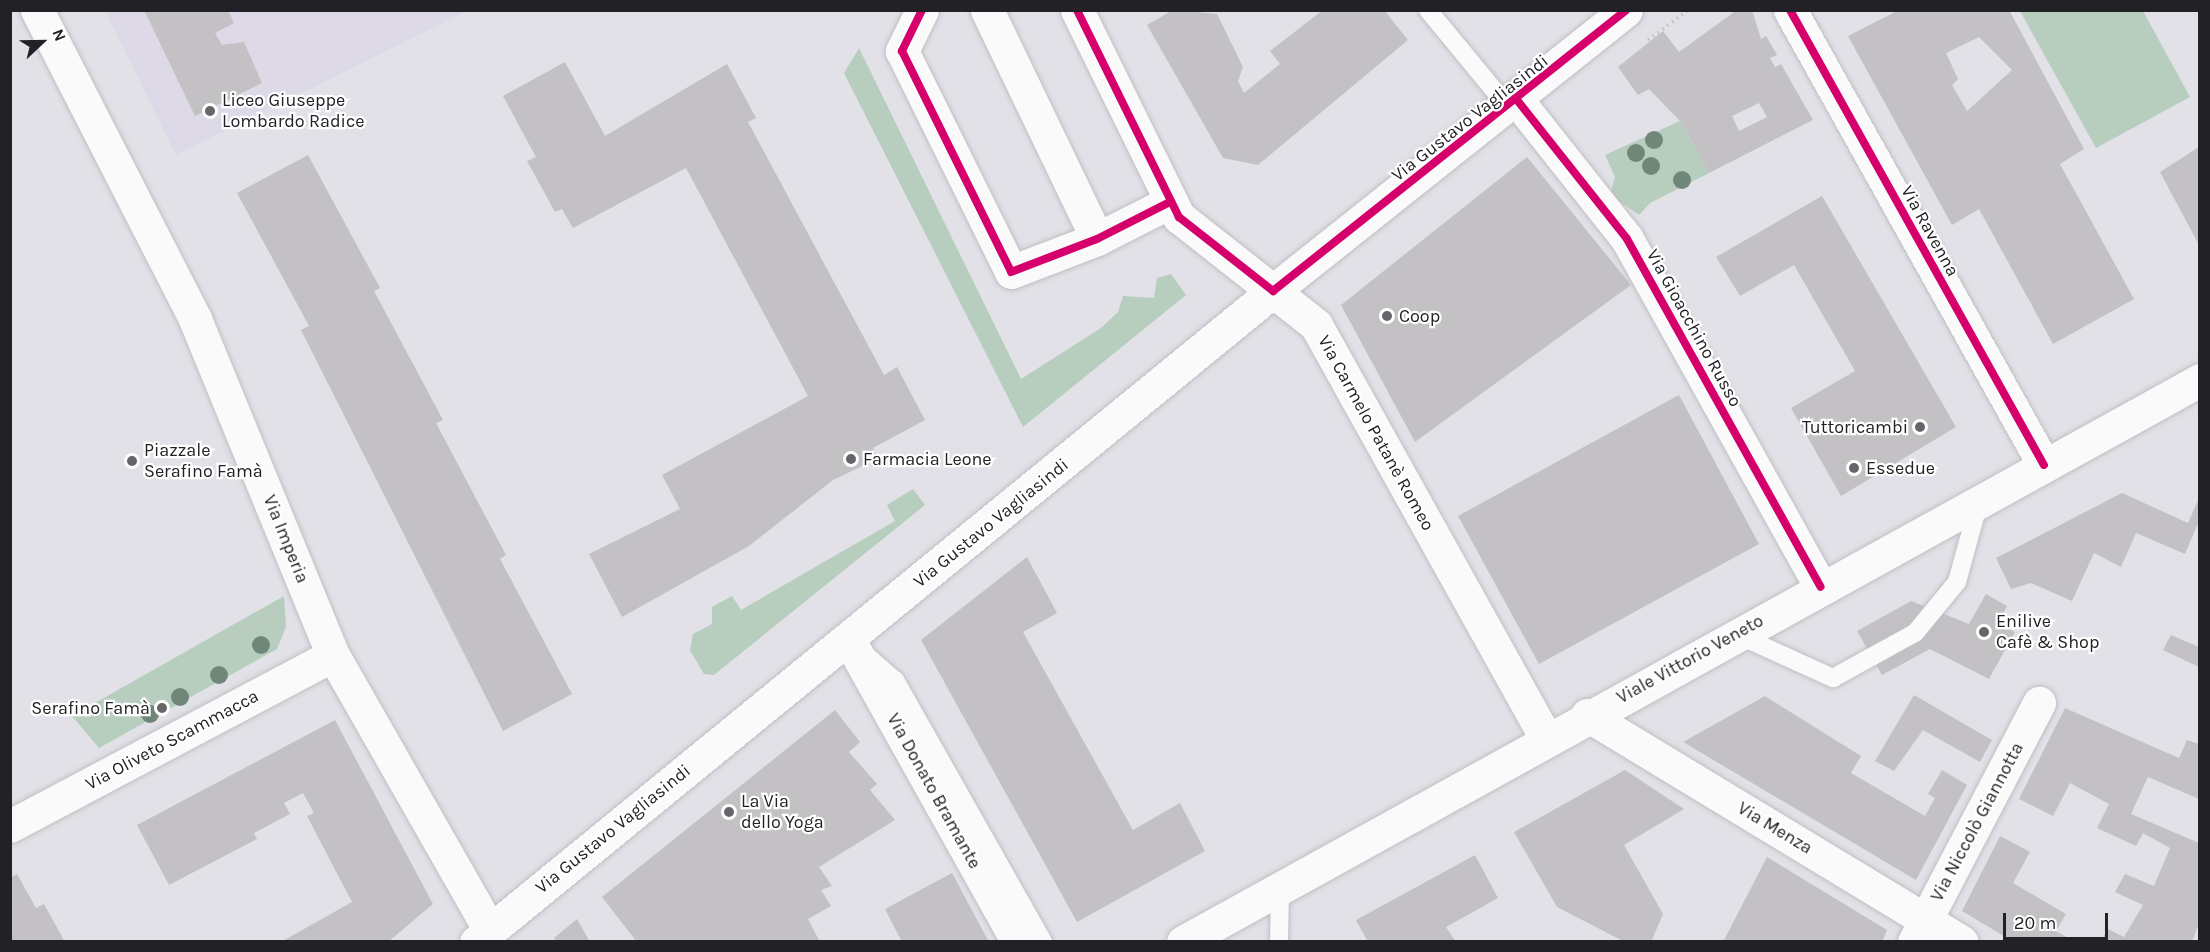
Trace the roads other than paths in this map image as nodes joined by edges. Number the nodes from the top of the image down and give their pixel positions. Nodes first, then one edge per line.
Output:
1 (37, 10) edge
2 (922, 10) edge
3 (987, 10) edge
4 (1428, 10) edge
5 (1626, 10) edge
6 (1790, 10) edge
7 (1085, 14) edge
8 (1513, 104) junction
9 (1170, 202) junction
10 (1097, 239) junction
11 (1273, 291) junction
12 (2199, 380) edge
13 (2044, 465) junction
14 (1980, 500) junction
15 (1821, 587) junction
16 (1736, 634) junction
17 (849, 640) junction
18 (333, 655) junction
19 (2039, 703) dead end
20 (1587, 715) junction
21 (1546, 738) junction
22 (10, 826) edge
23 (1280, 888) junction
24 (1920, 931) edge
25 (482, 935) edge
26 (1018, 942) edge
27 (1043, 942) edge
28 (1183, 942) edge
29 (1279, 942) edge
30 (1962, 942) edge

1 - 18 main road, Via Imperia
2 - 10 main road
3 - 10 main road
4 - 8 lane, Via Gustavo Vagliasindi
5 - 8 main road, Via Gustavo Vagliasindi
6 - 13 main road, Via Ravenna
7 - 9 main road, Via Carmelo Patanè Romeo
8 - 11 main road, Via Gustavo Vagliasindi
8 - 15 main road, Via Gioacchino Russo
9 - 10 main road
9 - 11 main road, Via Carmelo Patanè Romeo
11 - 17 main road, Via Gustavo Vagliasindi
11 - 21 main road, Via Carmelo Patanè Romeo
12 - 13 main road, Viale Vittorio Veneto
13 - 14 main road, Viale Vittorio Veneto
14 - 15 main road, Viale Vittorio Veneto
14 - 16 lane
15 - 16 main road, Viale Vittorio Veneto
16 - 20 main road, Viale Vittorio Veneto
17 - 25 main road, Via Gustavo Vagliasindi
17 - 26 main road, Via Donato Bramante
17 - 27 lane
18 - 22 main road, Via Oliveto Scammacca
18 - 25 main road, Via Imperia
19 - 24 main road, Via Niccolò Giannotta
20 - 21 main road, Viale Vittorio Veneto
20 - 24 main road, Via Menza
21 - 23 main road, Viale Vittorio Veneto
23 - 28 main road, Viale Vittorio Veneto
23 - 29 lane
24 - 30 main road, Via Menza

